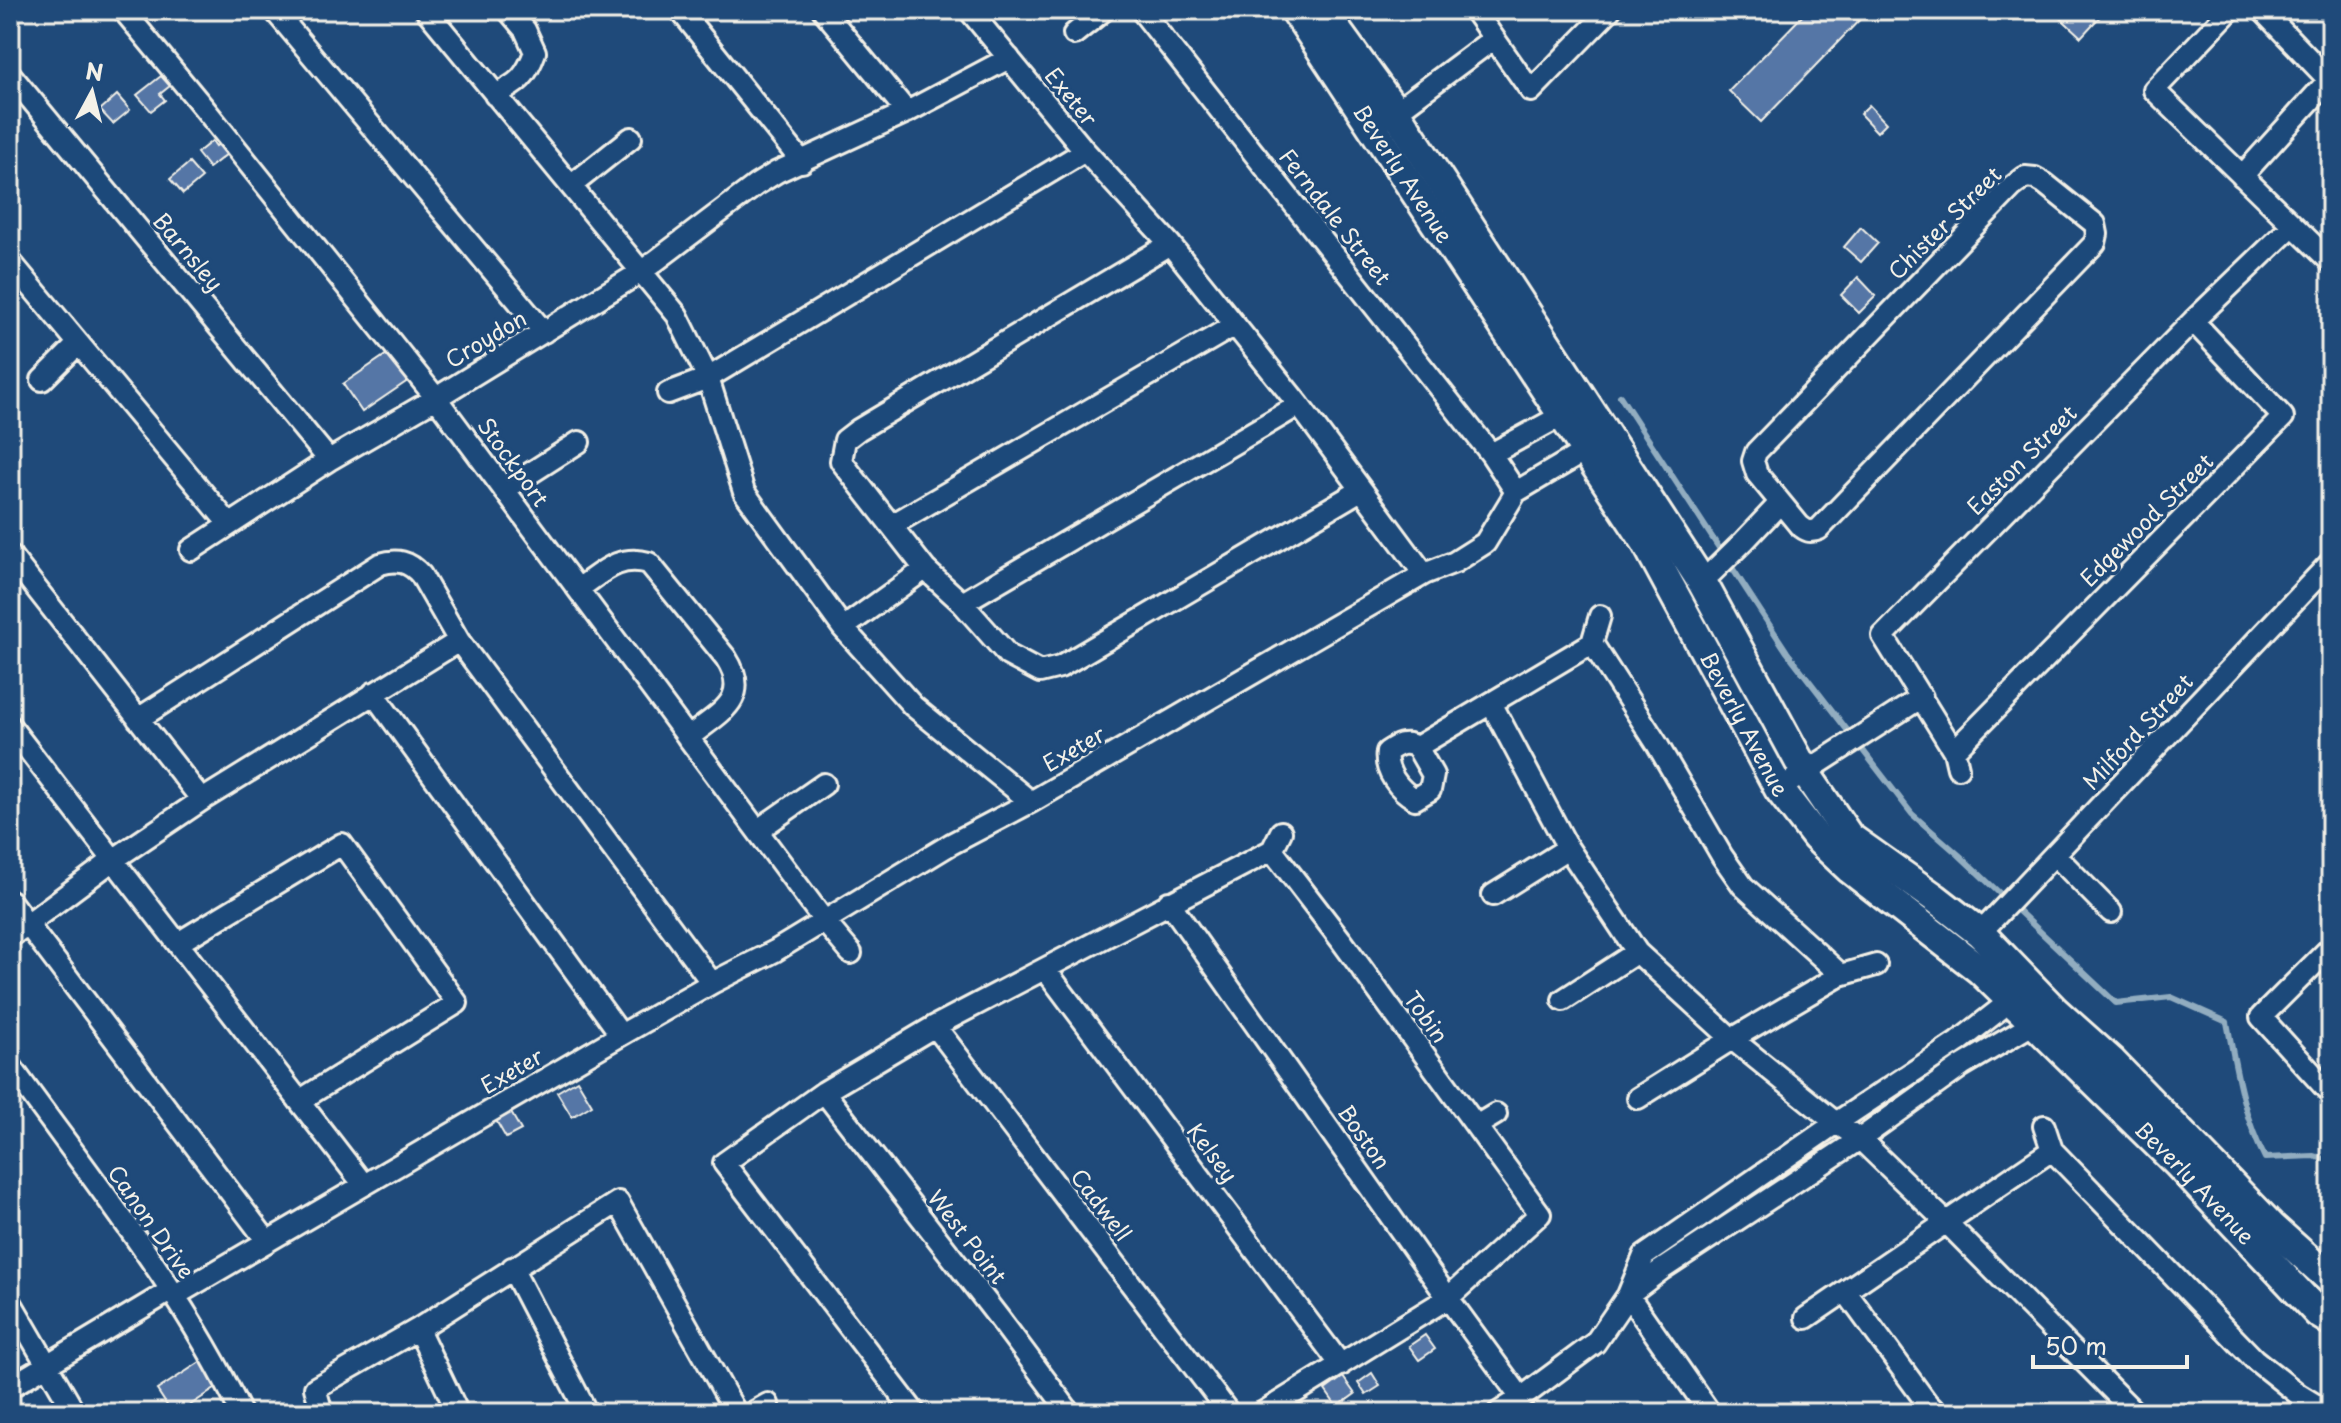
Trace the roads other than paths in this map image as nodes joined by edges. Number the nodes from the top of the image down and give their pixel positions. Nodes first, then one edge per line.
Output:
1 (123, 10) edge
2 (274, 10) edge
3 (426, 10) edge
4 (508, 10) edge
5 (680, 10) edge
6 (823, 10) edge
7 (969, 10) edge
8 (1104, 10) edge
9 (1141, 10) edge
10 (1295, 10) edge
11 (1322, 10) edge
12 (1474, 10) edge
13 (1610, 10) edge
14 (2230, 10) edge
15 (2262, 10) edge
16 (1074, 34) dead end
17 (1493, 39) junction
18 (1009, 58) junction
19 (10, 74) edge
20 (2330, 81) edge
21 (495, 95) junction
22 (907, 112) junction
23 (1384, 120) junction
24 (631, 138) dead end
25 (1085, 151) junction
26 (802, 162) junction
27 (2242, 176) junction
28 (572, 185) junction
29 (2293, 225) junction
30 (1170, 244) junction
31 (10, 261) edge
32 (2331, 262) edge
33 (641, 272) junction
34 (2193, 321) junction
35 (1235, 325) junction
36 (544, 332) junction
37 (78, 344) junction
38 (708, 378) junction
39 (42, 380) dead end
40 (668, 393) dead end
41 (436, 398) junction
42 (1299, 405) junction
43 (1573, 409) junction
44 (579, 442) dead end
45 (1596, 445) junction
46 (1491, 454) junction
47 (329, 460) junction
48 (504, 490) junction
49 (1361, 490) junction
50 (1516, 492) junction
51 (1780, 503) junction
52 (229, 524) junction
53 (892, 525) junction
54 (191, 550) dead end
55 (10, 555) edge
56 (2331, 562) edge
57 (925, 569) junction
58 (1424, 574) junction
59 (1709, 575) junction
60 (578, 589) junction
61 (962, 603) junction
62 (1600, 616) dead end
63 (843, 628) junction
64 (459, 641) junction
65 (1592, 643) junction
66 (373, 693) junction
67 (1922, 697) junction
68 (1491, 703) junction
69 (138, 719) junction
70 (10, 726) edge
71 (688, 738) junction
72 (1417, 747) dead end
73 (1956, 760) joint
74 (1805, 772) junction
75 (824, 784) dead end
76 (1779, 789) junction
77 (202, 800) junction
78 (1031, 802) junction
79 (758, 830) junction
80 (1568, 848) junction
81 (2055, 855) junction
82 (113, 860) junction
83 (1493, 895) dead end
84 (10, 901) edge
85 (1169, 902) junction
86 (2111, 912) dead end
87 (825, 922) junction
88 (1989, 923) junction
89 (27, 924) junction
90 (10, 937) edge
91 (178, 943) junction
92 (2331, 947) edge
93 (1637, 952) junction
94 (851, 953) dead end
95 (1876, 965) dead end
96 (1045, 969) junction
97 (1841, 975) junction
98 (712, 983) junction
99 (2021, 992) junction
100 (1563, 1000) dead end
101 (2045, 1017) junction
102 (1427, 1023) dead end
103 (935, 1026) junction
104 (621, 1035) junction
105 (1409, 1035) junction
106 (1732, 1039) junction
107 (10, 1065) edge
108 (824, 1092) junction
109 (2331, 1094) edge
110 (1638, 1098) dead end
111 (299, 1101) junction
112 (1496, 1114) dead end
113 (1836, 1123) junction
114 (1476, 1126) junction
115 (2044, 1126) dead end
116 (1860, 1139) junction
117 (2052, 1150) junction
118 (364, 1185) junction
119 (1540, 1214) junction
120 (1561, 1216) dead end
121 (1947, 1223) junction
122 (267, 1241) junction
123 (512, 1268) junction
124 (2331, 1280) edge
125 (1846, 1292) junction
126 (172, 1294) junction
127 (1628, 1295) junction
128 (1448, 1298) junction
129 (10, 1301) edge
130 (2327, 1311) edge
131 (1806, 1318) dead end
132 (418, 1329) junction
133 (47, 1365) junction
134 (1341, 1365) junction
135 (10, 1387) edge
136 (1521, 1398) junction
137 (1926, 1410) edge
138 (75, 1413) edge
139 (241, 1413) edge
140 (322, 1413) edge
141 (458, 1413) edge
142 (587, 1413) edge
143 (736, 1413) edge
144 (915, 1413) edge
145 (1070, 1413) edge
146 (1229, 1413) edge
147 (1262, 1413) edge
148 (1498, 1413) edge
149 (1710, 1413) edge
150 (2135, 1413) edge
151 (2329, 1413) edge

1 - 41 street, Stockport
2 - 36 street
3 - 21 street
4 - 21 street
5 - 26 street
6 - 22 street
7 - 18 street, Exeter
8 - 16 street
9 - 46 street, Ferndale Street
10 - 23 street, Beverly Avenue
11 - 23 street, Beverly Avenue
12 - 17 street
13 - 17 street
14 - 27 street
15 - 20 street
17 - 23 street
18 - 22 street, Croydon
18 - 25 street, Exeter
19 - 47 street, Barnsley
20 - 27 street
21 - 28 street
22 - 26 street, Croydon
23 - 43 street, Beverly Avenue
24 - 28 street
25 - 30 street, Exeter
25 - 38 street
26 - 33 street, Croydon
27 - 29 street
28 - 33 street
29 - 32 street
29 - 34 street, Easton Street
30 - 35 street, Exeter
30 - 53 street
31 - 37 street
33 - 36 street, Croydon
33 - 38 street
34 - 67 street, Easton Street
34 - 73 street, Edgewood Street
35 - 42 street, Exeter
35 - 53 street
36 - 41 street, Croydon
37 - 39 street
37 - 52 street
38 - 40 street
38 - 63 street
41 - 47 street, Croydon
41 - 48 street, Stockport
42 - 49 street, Exeter
42 - 61 street
43 - 45 street, Beverly Avenue
43 - 46 street
44 - 48 street
45 - 50 street
45 - 59 street, Beverly Avenue
45 - 76 street, Beverly Avenue
46 - 50 street, Ferndale Street
47 - 52 street, Croydon
48 - 60 street, Stockport
49 - 58 street, Exeter
49 - 61 street
50 - 58 street
51 - 51 street, Chister Street
51 - 59 street
52 - 54 street, Croydon
53 - 57 street
55 - 69 street
56 - 81 street, Milford Street
57 - 61 street
57 - 63 street
58 - 78 street, Exeter
59 - 74 street, Beverly Avenue
60 - 71 street, Stockport
60 - 71 street
62 - 65 street
63 - 78 street
64 - 66 street
64 - 69 street
64 - 98 street
65 - 68 street
65 - 97 street
66 - 77 street
66 - 104 street
67 - 73 street, Easton Street
67 - 74 street
68 - 72 street
68 - 80 street
69 - 77 street
70 - 82 street
71 - 79 street, Stockport
74 - 76 street
74 - 88 street, Beverly Avenue
75 - 79 street
76 - 99 street, Beverly Avenue
77 - 82 street
78 - 87 street, Exeter
79 - 87 street, Stockport
80 - 83 street
80 - 93 street
81 - 86 street
81 - 88 street, Milford Street
82 - 89 street
82 - 91 street
84 - 89 street
85 - 96 street
85 - 105 street, Tobin
85 - 128 street, Boston
87 - 94 street, Stockport
87 - 98 street, Exeter
88 - 99 street, Beverly Avenue
89 - 90 street
89 - 122 street
91 - 111 street
91 - 111 street
92 - 109 street
93 - 100 street
93 - 106 street
95 - 97 street
96 - 103 street
96 - 134 street, Kelsey
97 - 106 street
98 - 104 street, Exeter
99 - 101 street, Beverly Avenue
99 - 113 street
101 - 116 street
101 - 124 street, Beverly Avenue
101 - 130 street, Beverly Avenue
102 - 105 street
103 - 108 street
103 - 146 street, Cadwell
104 - 118 street, Exeter
105 - 114 street, Tobin
106 - 110 street
106 - 113 street
107 - 126 street, Canon Drive
108 - 144 street
108 - 145 street, West Point
111 - 118 street
112 - 114 street
113 - 116 street
113 - 127 street
114 - 119 street, Tobin
115 - 117 street
116 - 121 street
116 - 127 street
117 - 121 street
117 - 151 street
118 - 122 street, Exeter
119 - 120 street
119 - 128 street
121 - 125 street
121 - 150 street
122 - 126 street, Exeter
123 - 132 street
123 - 142 street
123 - 143 street
125 - 131 street
125 - 137 street
126 - 133 street, Exeter
126 - 139 street, Canon Drive
127 - 136 street
127 - 149 street
128 - 134 street
128 - 136 street, Boston
129 - 133 street
132 - 140 street
132 - 141 street
133 - 135 street, Exeter
133 - 138 street
134 - 147 street
136 - 148 street

